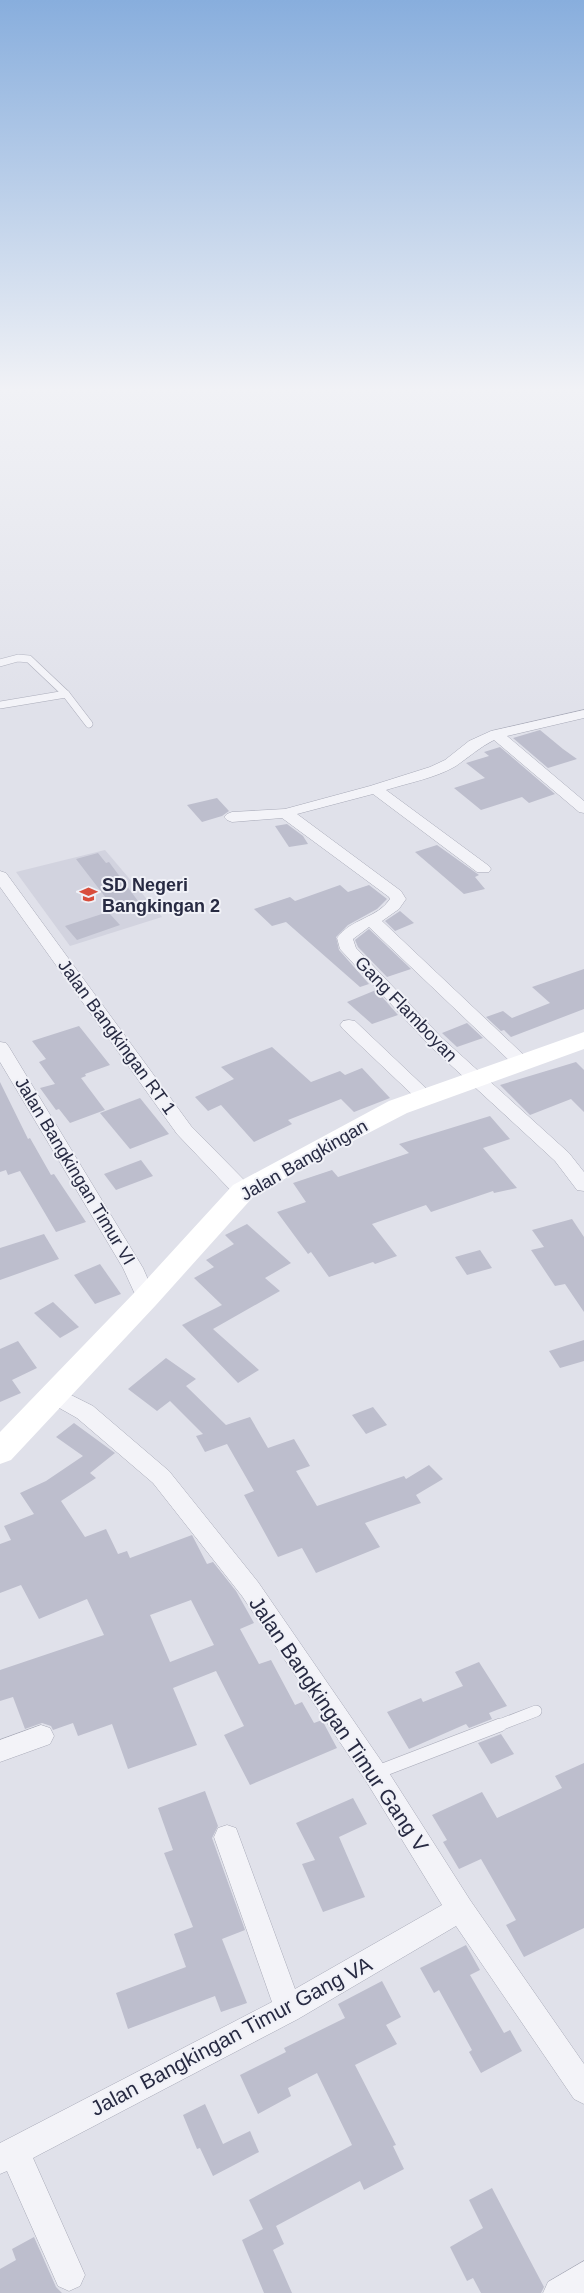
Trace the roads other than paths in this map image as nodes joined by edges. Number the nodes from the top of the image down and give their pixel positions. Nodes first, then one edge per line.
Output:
1 (0, 662) edge
2 (66, 694) junction
3 (0, 705) edge
4 (584, 714) edge
5 (89, 724) dead end
6 (496, 734) junction
7 (376, 789) junction
8 (584, 809) edge
9 (285, 813) junction
10 (232, 817) dead end
11 (484, 870) dead end
12 (0, 876) edge
13 (372, 920) junction
14 (349, 1025) dead end
15 (584, 1040) edge
16 (0, 1046) edge
17 (521, 1062) junction
18 (475, 1078) junction
19 (425, 1097) junction
20 (584, 1185) edge
21 (243, 1191) junction
22 (146, 1298) junction
23 (55, 1395) junction
24 (0, 1452) edge
25 (536, 1711) dead end
26 (41, 1736) dead end
27 (0, 1751) edge
28 (375, 1773) junction
29 (227, 1836) dead end
30 (460, 1909) junction
31 (288, 2009) junction
32 (584, 2089) edge
33 (7, 2155) edge
34 (69, 2275) dead end
35 (584, 2277) edge
36 (559, 2293) edge

1 - 2 lane
2 - 3 lane
2 - 5 lane
4 - 6 street
6 - 7 street
6 - 8 street
7 - 9 street
7 - 11 street
9 - 10 street
9 - 13 street
12 - 21 street, Jalan Bangkingan RT 1
13 - 17 street
13 - 18 street, Gang Flamboyan
14 - 19 street
15 - 17 street, Jalan Bangkingan
16 - 22 street, Jalan Bangkingan Timur VI
17 - 18 street, Jalan Bangkingan
18 - 19 street, Jalan Bangkingan
18 - 20 street
19 - 21 street, Jalan Bangkingan
21 - 22 street, Jalan Bangkingan
22 - 23 street, Jalan Bangkingan
23 - 24 street, Jalan Bangkingan
23 - 28 street, Jalan Bangkingan Timur Gang V
25 - 28 lane
26 - 27 street
28 - 30 street, Jalan Bangkingan Timur Gang V
29 - 31 street
30 - 31 street, Jalan Bangkingan Timur Gang VA
30 - 32 street, Jalan Bangkingan Timur Gang V
31 - 33 street, Jalan Bangkingan Timur Gang VA
33 - 34 street
35 - 36 street

